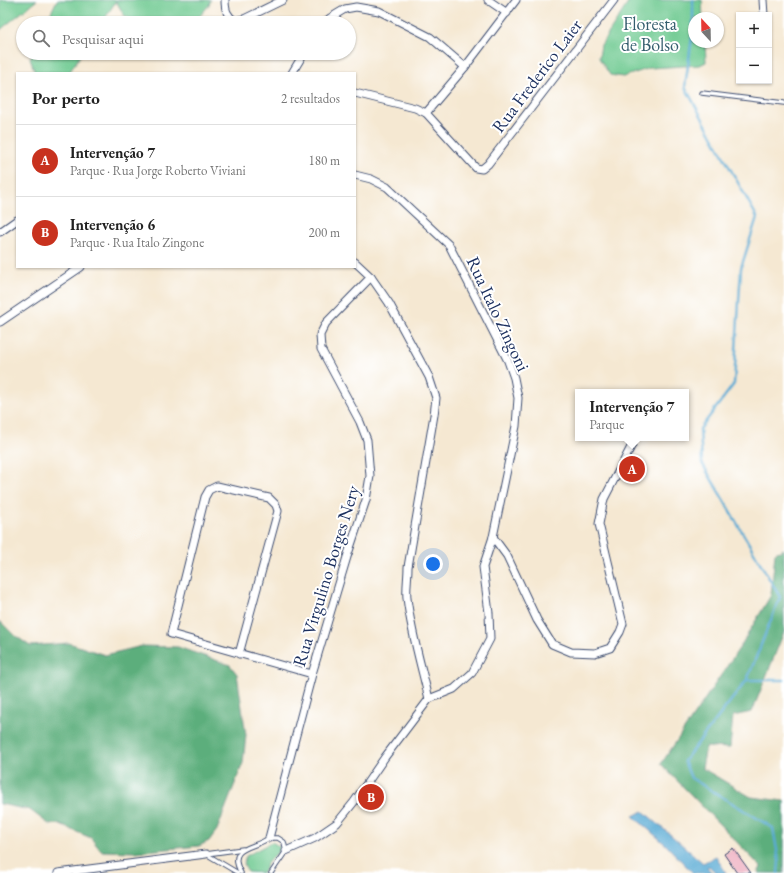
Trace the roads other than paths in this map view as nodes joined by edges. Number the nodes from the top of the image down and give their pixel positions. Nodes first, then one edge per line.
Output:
1 (225, 0) edge
2 (283, 0) edge
3 (488, 0) edge
4 (516, 0) edge
5 (614, 0) edge
6 (763, 0) edge
7 (764, 12) edge
8 (507, 13) junction
9 (228, 16) edge
10 (250, 16) edge
11 (333, 16) edge
12 (300, 60) edge
13 (465, 67) junction
14 (293, 72) edge
15 (356, 93) edge
16 (702, 93) dead end
17 (784, 104) edge
18 (426, 113) junction
19 (356, 174) edge
20 (16, 221) edge
21 (0, 232) edge
22 (356, 263) edge
23 (80, 268) edge
24 (371, 277) junction
25 (0, 322) edge
26 (631, 441) edge
27 (493, 537) junction
28 (239, 654) junction
29 (312, 674) junction
30 (429, 699) junction
31 (269, 838) junction
32 (243, 849) junction
33 (286, 851) junction
34 (206, 854) junction
35 (58, 873) edge
36 (238, 873) edge
37 (241, 873) edge
38 (271, 873) edge

1 - 9 street
2 - 10 street
3 - 8 street
4 - 8 street
5 - 18 street, Rua Frederico Laier
6 - 7 street
8 - 13 street
11 - 13 street
12 - 14 street
13 - 18 street
15 - 18 street
16 - 17 lane
19 - 27 street, Rua Italo Zingoni
20 - 21 street
22 - 24 street
23 - 25 street
24 - 29 street, Rua Virgulino Borges Nery
24 - 30 street
26 - 27 street
27 - 30 street, Rua Italo Zingoni
28 - 28 street
28 - 29 street
29 - 31 street, Rua Virgulino Borges Nery
30 - 33 street
31 - 32 lane
31 - 33 lane
32 - 34 lane
32 - 37 lane
33 - 38 lane
34 - 35 street
34 - 36 lane

